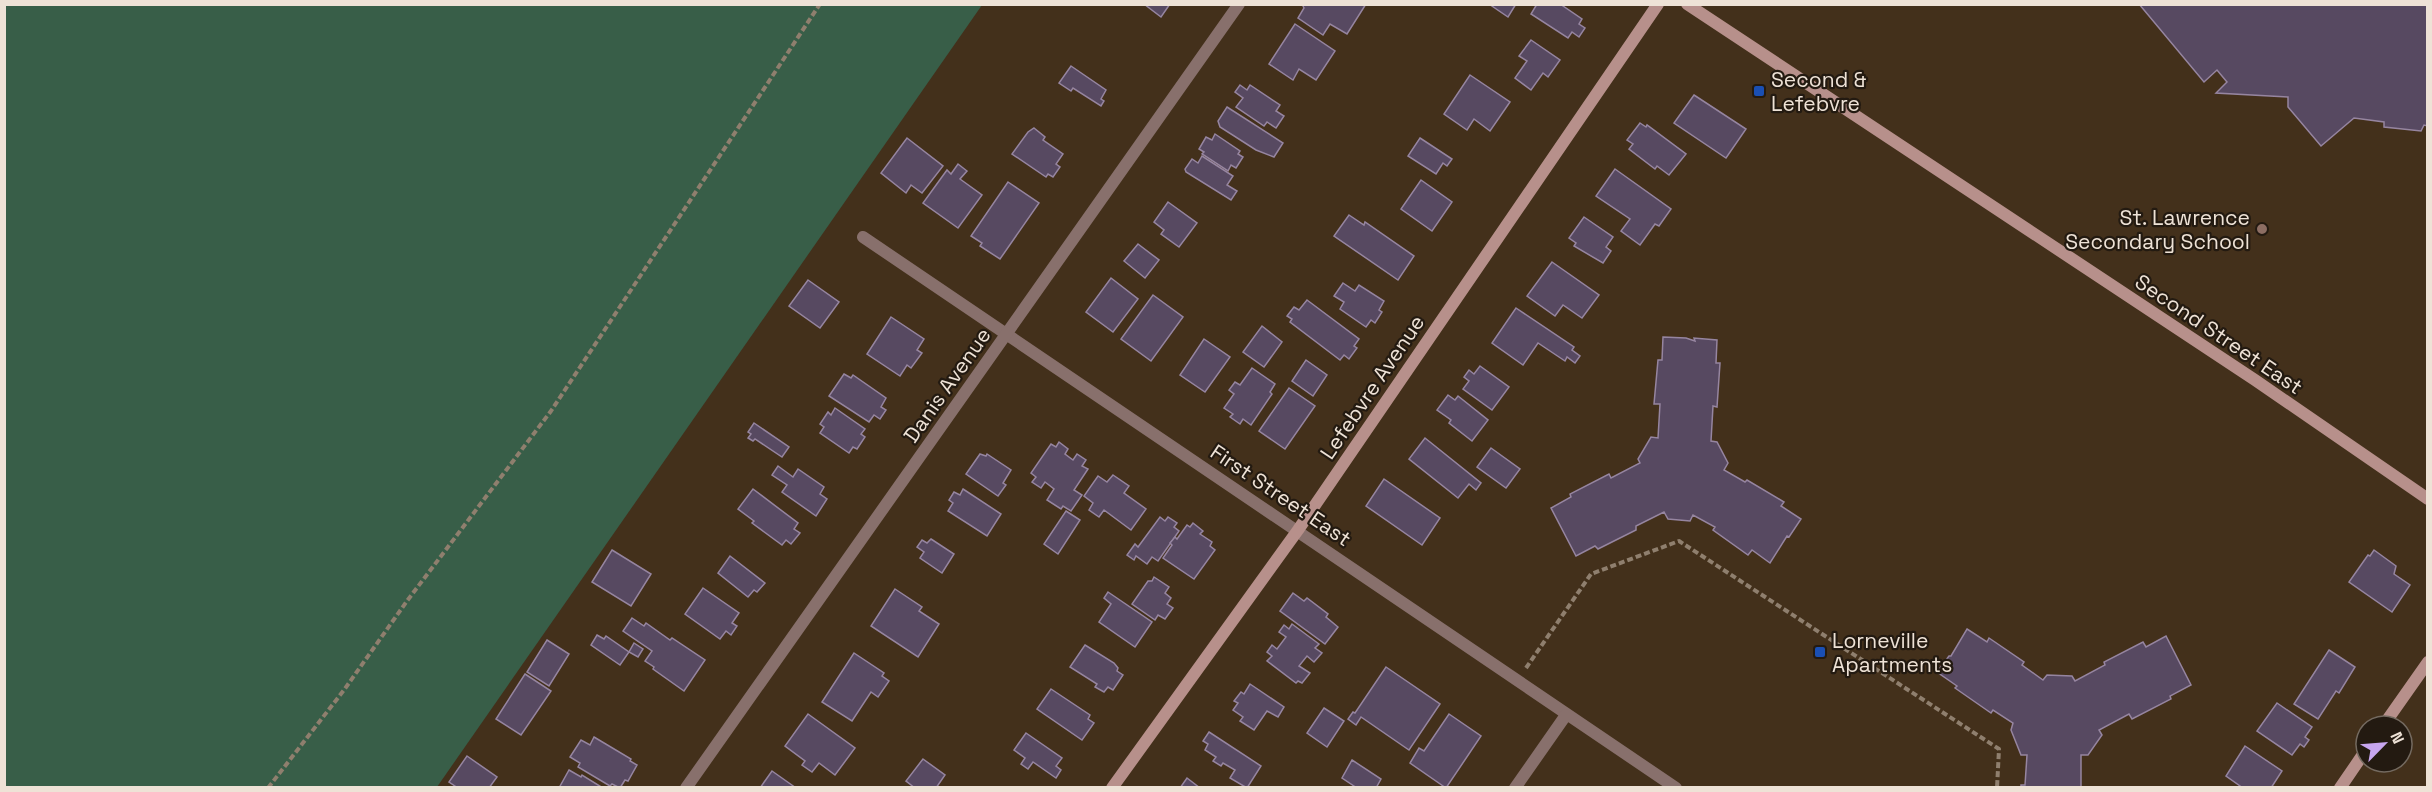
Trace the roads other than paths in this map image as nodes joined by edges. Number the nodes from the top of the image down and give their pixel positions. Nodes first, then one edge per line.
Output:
1 (1239, 4) edge
2 (1658, 4) edge
3 (1687, 4) edge
4 (863, 237) dead end
5 (1007, 333) junction
6 (2427, 499) edge
7 (1298, 530) junction
8 (2427, 662) edge
9 (2391, 714) edge
10 (1566, 715) junction
11 (2354, 768) edge
12 (686, 788) edge
13 (1112, 788) edge
14 (1515, 788) edge
15 (1676, 788) edge
16 (2340, 788) edge

1 - 5 street, Danis Avenue
2 - 7 street, Lefebvre Avenue
3 - 6 street, Second Street East
4 - 5 street, First Street East
5 - 7 street, First Street East
5 - 12 street, Danis Avenue
7 - 10 street, First Street East
7 - 13 street, Lefebvre Avenue
8 - 9 street
10 - 14 street
10 - 15 street, First Street East
11 - 16 street

